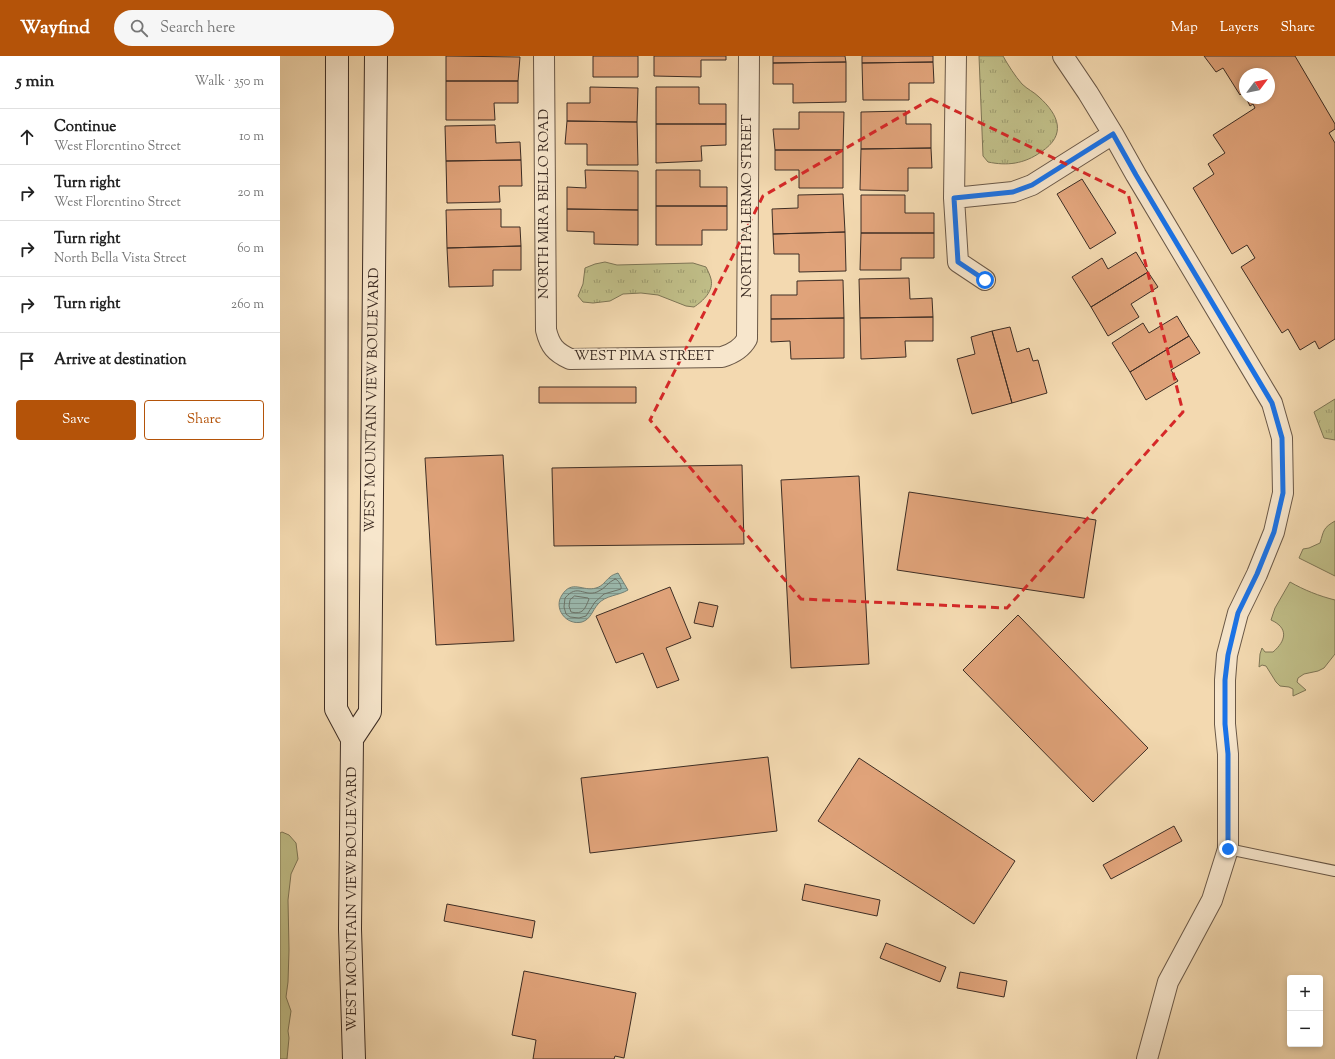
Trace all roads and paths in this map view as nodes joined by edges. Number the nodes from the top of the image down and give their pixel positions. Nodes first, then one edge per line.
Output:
1 (337, 56) edge
2 (376, 56) edge
3 (544, 56) edge
4 (749, 56) edge
5 (956, 56) edge
6 (1063, 56) edge
7 (1113, 134) junction
8 (954, 198) junction
9 (985, 280) dead end
10 (554, 349) joint
11 (735, 350) joint
12 (352, 739) junction
13 (1228, 849) junction
14 (1335, 871) edge
15 (354, 1059) edge
16 (1147, 1059) edge

1 - 12 street, WEST MOUNTAIN VIEW BOULEVARD
2 - 12 street, WEST MOUNTAIN VIEW BOULEVARD
3 - 10 street, NORTH MIRA BELLO ROAD
4 - 11 street, NORTH PALERMO STREET
5 - 8 street
6 - 7 street
7 - 8 street
7 - 13 street
8 - 9 street
10 - 11 street, WEST PIMA STREET
12 - 15 street, WEST MOUNTAIN VIEW BOULEVARD
13 - 14 lane
13 - 16 street

